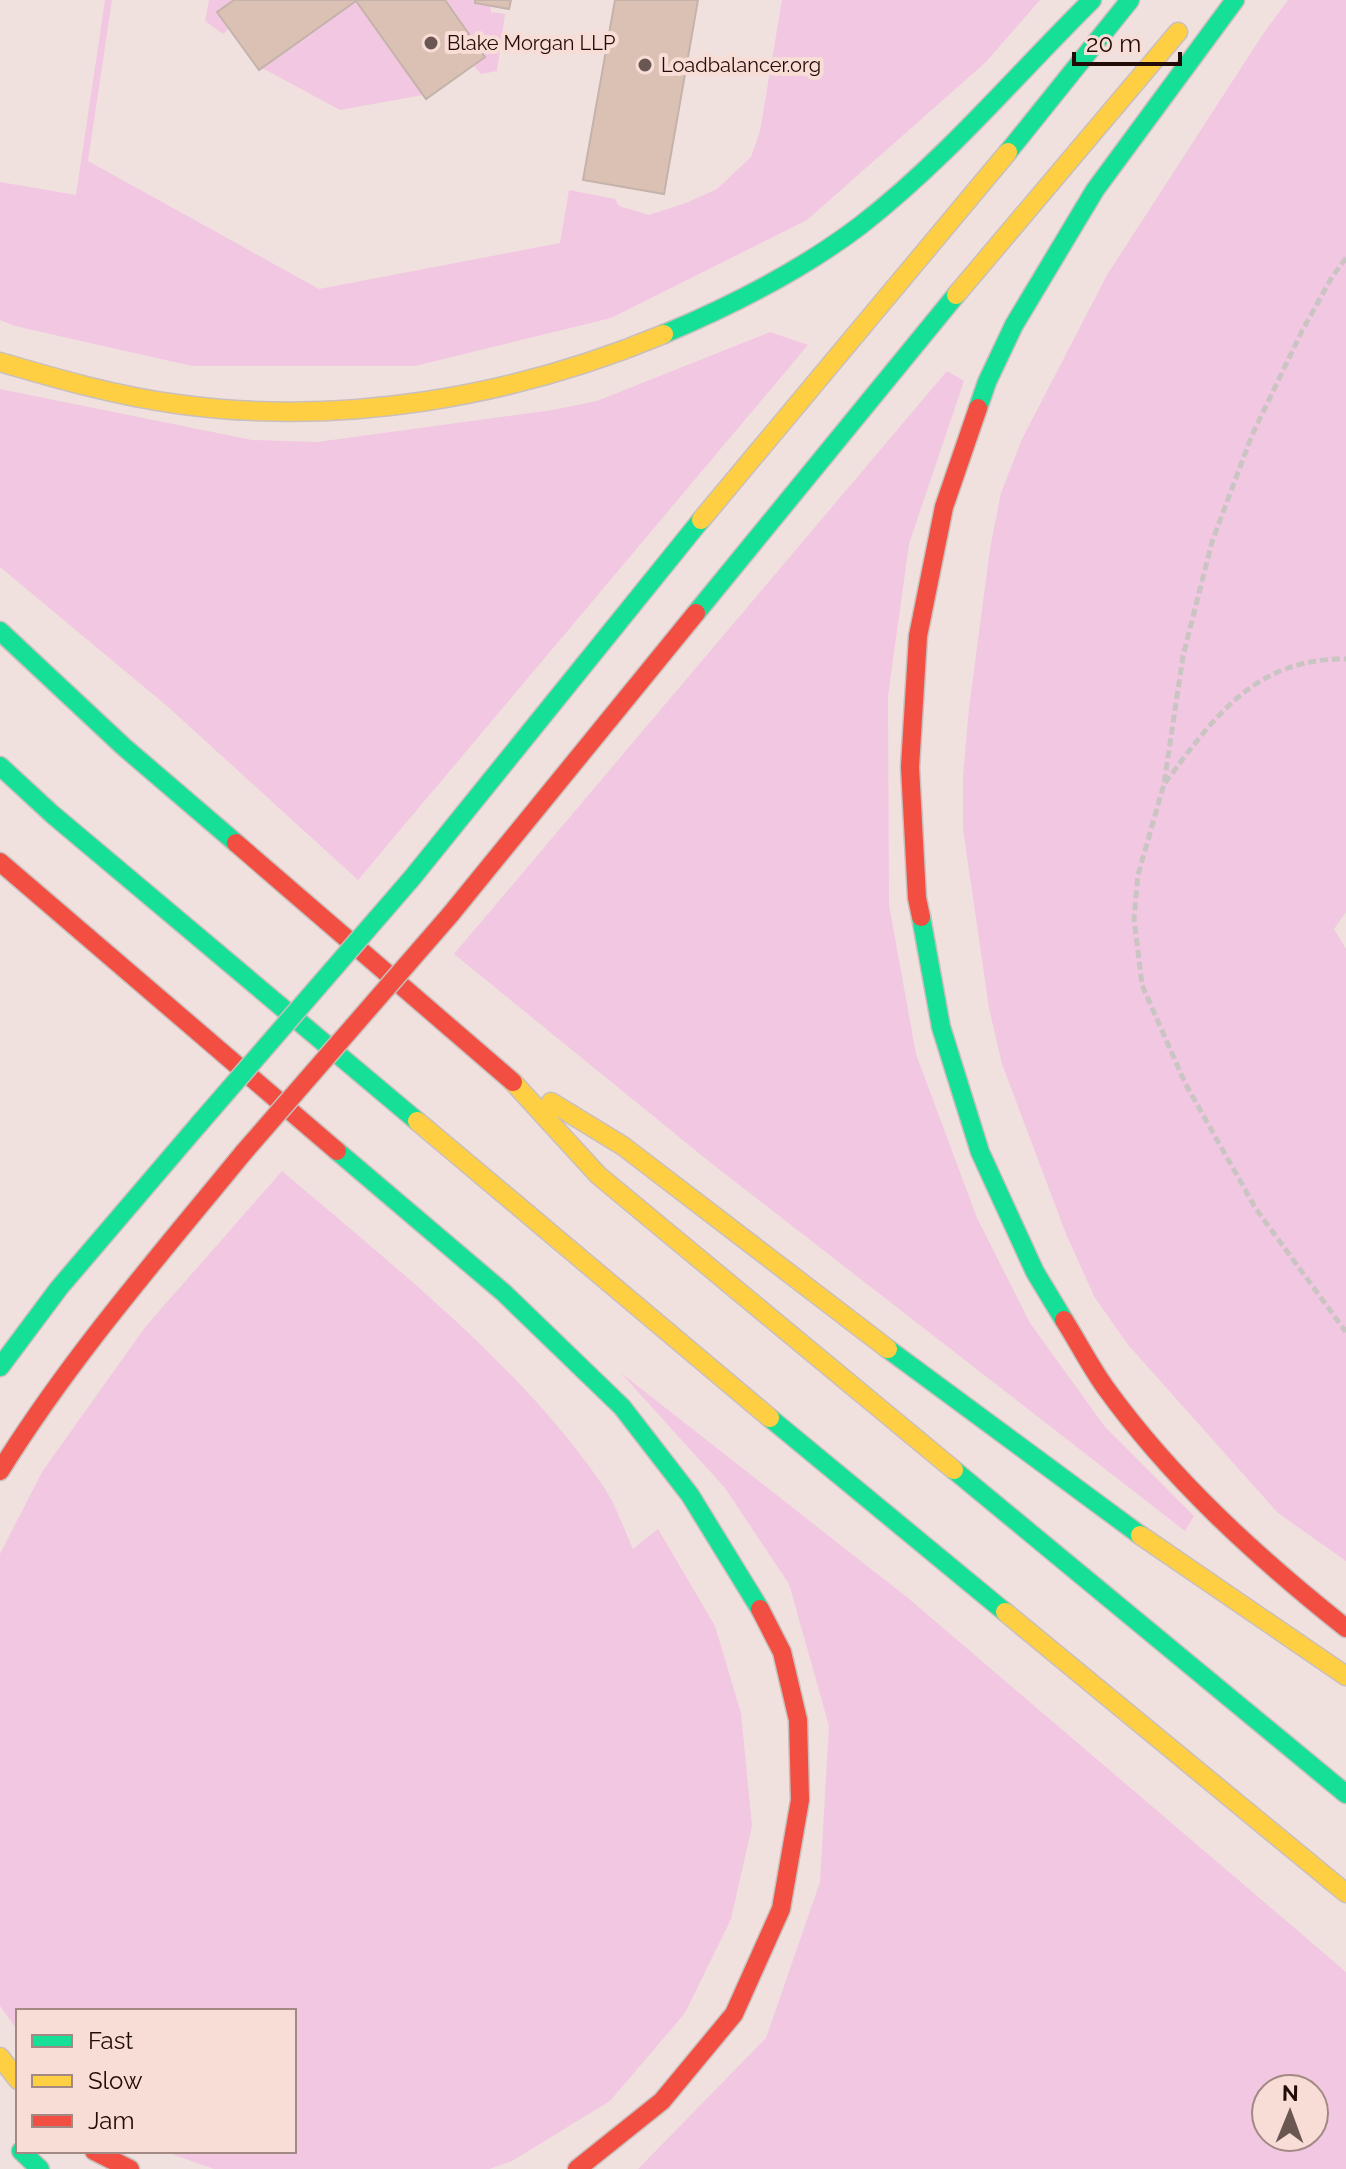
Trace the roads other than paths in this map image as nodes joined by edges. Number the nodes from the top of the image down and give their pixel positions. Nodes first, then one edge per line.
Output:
1 (1092, 0) edge
2 (1130, 0) edge
3 (1235, 0) edge
4 (1185, 24) dead end
5 (0, 362) edge
6 (0, 631) edge
7 (0, 766) edge
8 (0, 862) edge
9 (505, 1073) junction
10 (0, 1367) edge
11 (0, 1471) edge
12 (1346, 1628) edge
13 (1346, 1676) edge
14 (1346, 1794) edge
15 (1346, 1893) edge
16 (0, 2057) edge
17 (16, 2077) edge
18 (23, 2153) edge
19 (98, 2153) edge
20 (40, 2169) edge
21 (130, 2169) edge
22 (577, 2169) edge

1 - 5 highway
2 - 10 highway, bridge
3 - 12 highway
4 - 11 highway, bridge
6 - 9 highway
7 - 15 highway
8 - 22 highway
9 - 13 highway
9 - 14 highway
16 - 17 highway
18 - 20 highway
19 - 21 highway

